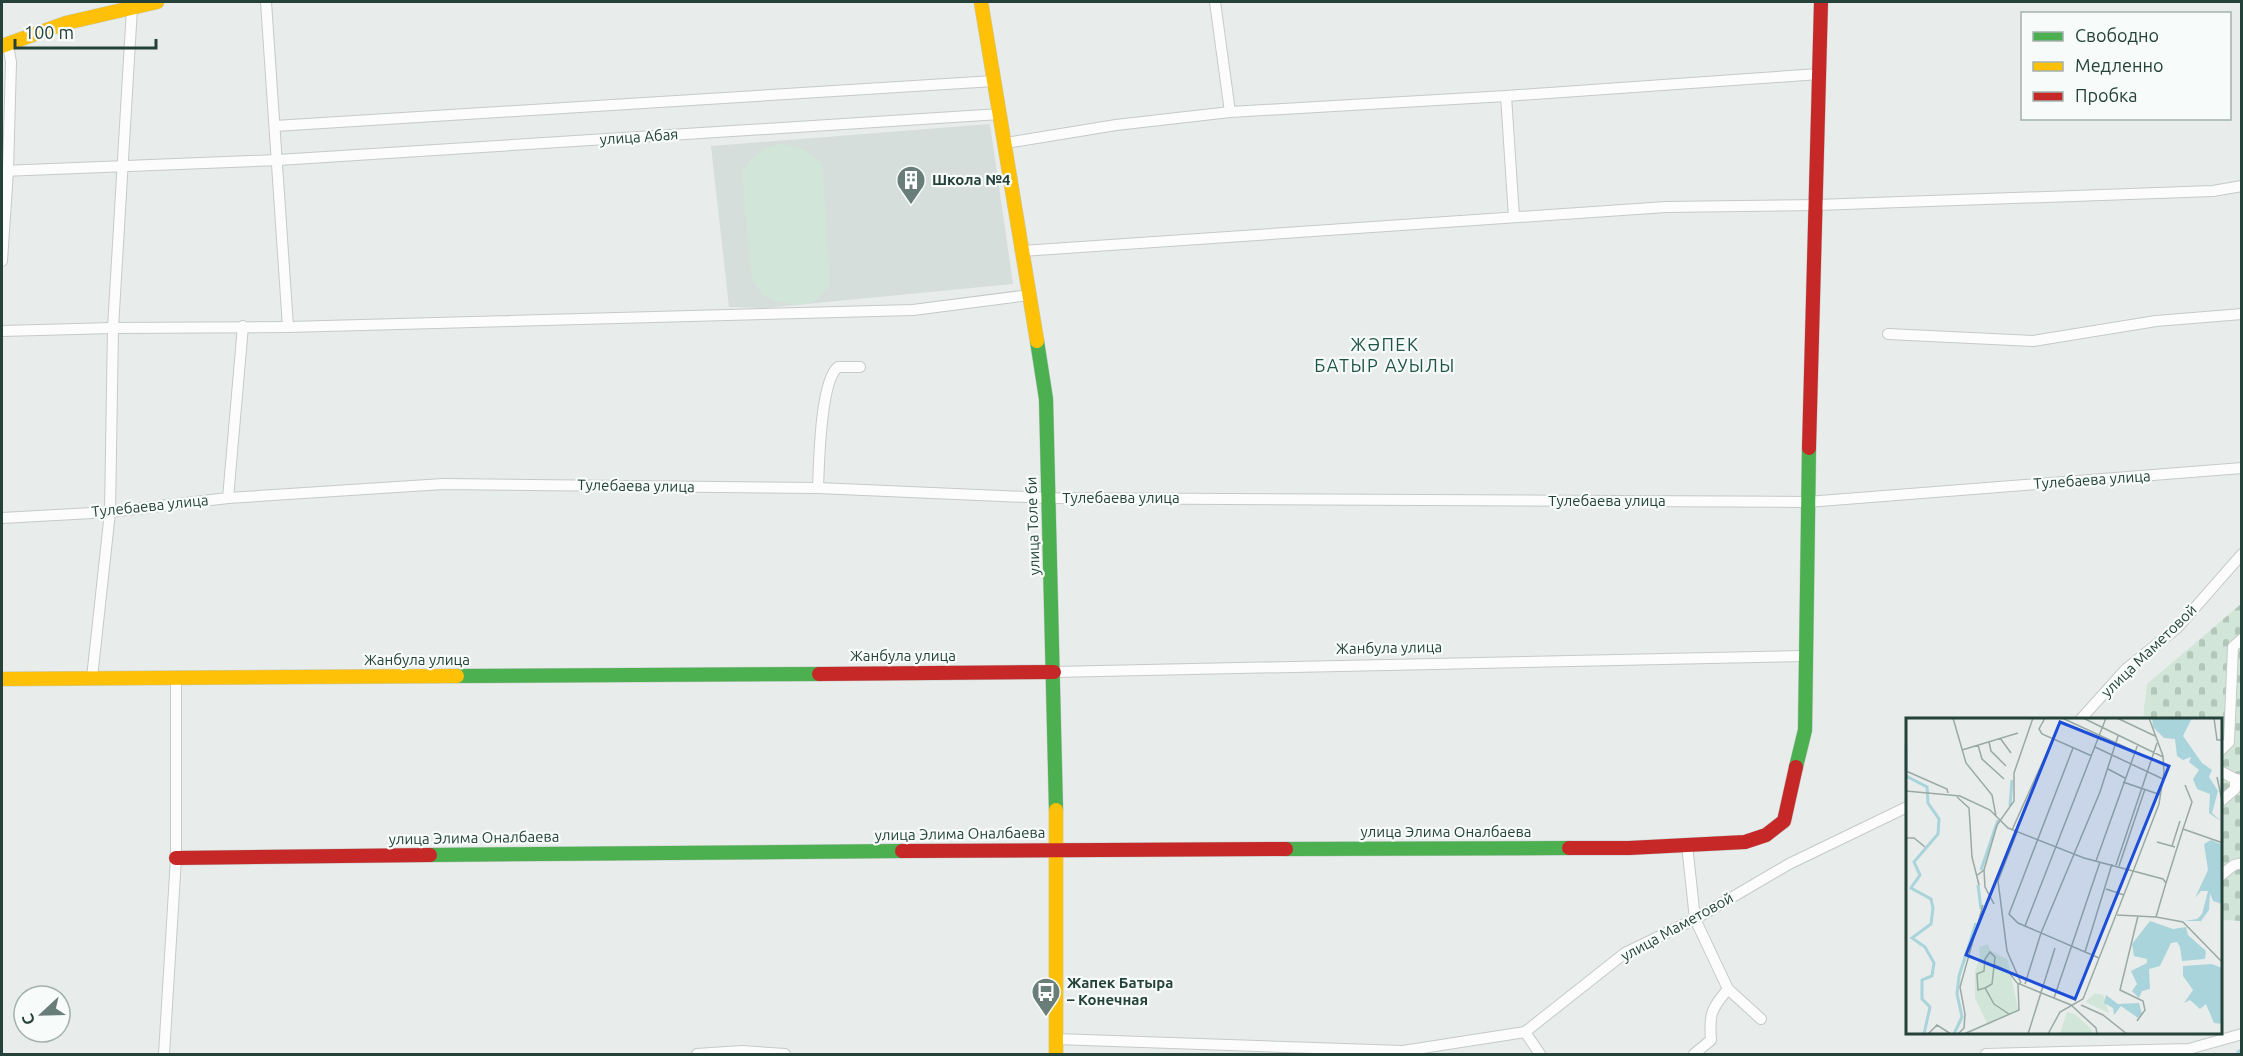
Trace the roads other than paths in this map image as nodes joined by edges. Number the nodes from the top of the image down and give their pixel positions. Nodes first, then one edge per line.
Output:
1 (157, 2) edge
2 (266, 2) edge
3 (981, 2) edge
4 (1215, 2) edge
5 (1821, 2) edge
6 (132, 8) junction
7 (5, 46) edge
8 (1819, 74) junction
9 (994, 81) junction
10 (1506, 96) junction
11 (1230, 112) junction
12 (1000, 114) junction
13 (275, 126) junction
14 (1006, 143) junction
15 (278, 160) junction
16 (123, 167) junction
17 (5, 171) edge
18 (2241, 186) edge
19 (1817, 205) junction
20 (1514, 217) junction
21 (1022, 251) junction
22 (2, 261) edge
23 (1029, 295) junction
24 (2241, 314) edge
25 (243, 326) junction
26 (288, 327) junction
27 (113, 328) junction
28 (2, 331) edge
29 (1888, 334) dead end
30 (860, 367) dead end
31 (2241, 468) edge
32 (818, 488) junction
33 (228, 498) junction
34 (1049, 498) junction
35 (1807, 502) junction
36 (110, 512) junction
37 (2, 518) edge
38 (2241, 554) edge
39 (2241, 639) edge
40 (1805, 656) junction
41 (1054, 672) junction
42 (176, 677) junction
43 (92, 678) junction
44 (2, 679) edge
45 (2082, 718) edge
46 (2222, 749) edge
47 (2222, 772) edge
48 (2238, 780) edge
49 (2222, 800) edge
50 (1906, 807) edge
51 (1687, 845) junction
52 (1056, 849) junction
53 (176, 858) junction
54 (2241, 863) edge
55 (2222, 874) edge
56 (1695, 919) junction
57 (1728, 989) junction
58 (1761, 1018) dead end
59 (1525, 1032) junction
60 (2241, 1034) edge
61 (1056, 1040) junction
62 (165, 1054) edge
63 (697, 1054) edge
64 (785, 1054) edge
65 (1056, 1054) edge
66 (1540, 1054) edge
67 (1694, 1054) edge
68 (1986, 1054) edge

1 - 6 street
2 - 13 street
3 - 9 street, улица Толе би
4 - 11 street
5 - 8 street, улица Элима Оналбаева
6 - 7 street
6 - 16 street
7 - 17 street
8 - 10 street
8 - 19 street, улица Элима Оналбаева
9 - 12 street, улица Толе би
9 - 13 street
10 - 11 street
10 - 20 street
11 - 14 street
12 - 14 street, улица Толе би
12 - 15 street, улица Абая
13 - 15 street
14 - 21 street, улица Толе би
15 - 16 street, улица Абая
15 - 26 street
16 - 17 street, улица Абая
16 - 27 street
17 - 22 street
18 - 19 street
19 - 20 street
19 - 35 street, улица Элима Оналбаева
20 - 21 street
21 - 23 street, улица Толе би
23 - 26 street
23 - 34 street, улица Толе би
24 - 29 street
25 - 26 street
25 - 27 street
25 - 33 street
27 - 28 street
27 - 36 street
30 - 32 street
31 - 35 street, Тулебаева улица
32 - 33 street, Тулебаева улица
32 - 34 street, Тулебаева улица
33 - 36 street, Тулебаева улица
34 - 35 street, Тулебаева улица
34 - 41 street, улица Толе би
35 - 40 street, улица Элима Оналбаева
36 - 37 street, Тулебаева улица
36 - 43 street
38 - 45 street, улица Маметовой
39 - 46 street
40 - 41 street, Жанбула улица
40 - 51 street, улица Элима Оналбаева
41 - 42 street, Жанбула улица
41 - 52 street, улица Толе би
42 - 43 street, Жанбула улица
42 - 53 street
43 - 44 street, Жанбула улица
47 - 48 street
48 - 49 street
50 - 56 street, улица Маметовой
51 - 52 street, улица Элима Оналбаева
51 - 56 street
52 - 53 street, улица Элима Оналбаева
52 - 61 street, улица Толе би
53 - 62 street
54 - 55 street
56 - 57 street
56 - 59 street, улица Маметовой
57 - 58 street
57 - 67 street
59 - 61 street, улица Маметовой
59 - 66 street
60 - 68 street
61 - 65 street, улица Толе би
63 - 64 street

